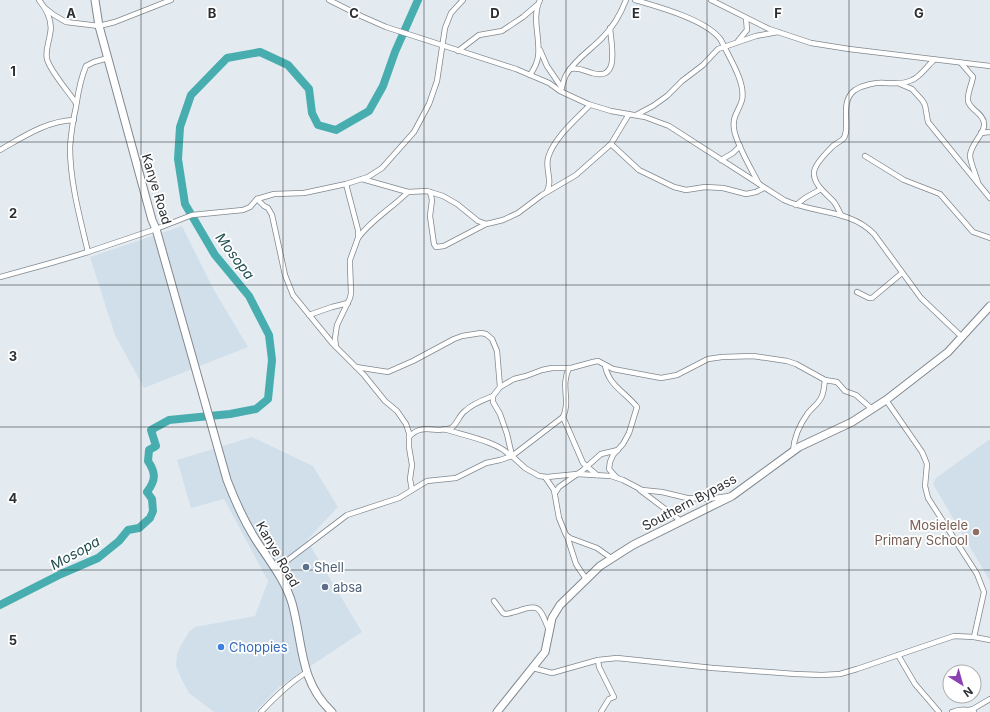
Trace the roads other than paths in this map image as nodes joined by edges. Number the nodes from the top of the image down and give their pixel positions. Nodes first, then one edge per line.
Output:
1 (39, 0) edge
2 (96, 0) edge
3 (171, 0) edge
4 (329, 0) edge
5 (463, 0) edge
6 (626, 0) edge
7 (635, 0) edge
8 (710, 0) edge
9 (539, 2) edge
10 (45, 8) junction
11 (746, 18) junction
12 (99, 26) junction
13 (610, 28) junction
14 (778, 32) junction
15 (736, 43) junction
16 (443, 46) junction
17 (724, 46) junction
18 (539, 48) junction
19 (458, 51) junction
20 (108, 58) junction
21 (934, 60) junction
22 (961, 62) junction
23 (990, 66) edge
24 (570, 69) junction
25 (530, 75) junction
26 (898, 83) junction
27 (561, 89) junction
28 (76, 102) junction
29 (590, 105) junction
30 (629, 114) junction
31 (636, 115) junction
32 (74, 120) junction
33 (990, 132) edge
34 (981, 133) junction
35 (611, 144) junction
36 (740, 146) junction
37 (0, 150) edge
38 (865, 156) dead end
39 (721, 160) junction
40 (362, 179) junction
41 (346, 184) junction
42 (759, 184) junction
43 (980, 186) junction
44 (764, 188) junction
45 (821, 189) junction
46 (408, 192) junction
47 (430, 192) junction
48 (546, 193) junction
49 (990, 198) edge
50 (257, 199) junction
51 (796, 205) junction
52 (842, 215) junction
53 (486, 224) junction
54 (156, 229) junction
55 (358, 238) junction
56 (990, 238) edge
57 (88, 252) junction
58 (902, 273) junction
59 (0, 276) edge
60 (857, 292) dead end
61 (348, 303) junction
62 (990, 306) edge
63 (309, 315) junction
64 (962, 337) junction
65 (336, 347) junction
66 (605, 365) junction
67 (356, 366) junction
68 (569, 368) junction
69 (825, 380) junction
70 (500, 386) junction
71 (493, 396) junction
72 (886, 400) junction
73 (872, 409) junction
74 (563, 417) junction
75 (442, 429) junction
76 (409, 438) junction
77 (618, 450) junction
78 (793, 451) junction
79 (511, 456) junction
80 (587, 467) junction
81 (577, 474) junction
82 (598, 475) junction
83 (545, 476) junction
84 (616, 477) junction
85 (639, 489) junction
86 (412, 490) junction
87 (555, 493) junction
88 (732, 496) junction
89 (681, 521) junction
90 (566, 534) junction
91 (611, 558) junction
92 (276, 569) junction
93 (586, 579) junction
94 (984, 592) junction
95 (990, 594) edge
96 (494, 601) dead end
97 (550, 632) junction
98 (974, 636) junction
99 (990, 640) edge
100 (898, 655) junction
101 (598, 660) junction
102 (533, 668) junction
103 (307, 672) junction
104 (990, 699) edge
105 (974, 711) edge
106 (261, 712) edge
107 (332, 712) edge
108 (497, 712) edge
109 (601, 712) edge
110 (939, 712) edge
111 (952, 712) edge

1 - 10 street
2 - 12 main road, Kanye Road
3 - 12 street
4 - 16 street
5 - 16 street
6 - 13 street
7 - 17 street
8 - 11 street
9 - 18 street
9 - 19 street
10 - 12 street
10 - 28 street
11 - 14 street
11 - 15 street
12 - 20 main road, Kanye Road
13 - 24 street
13 - 24 street
14 - 15 street
14 - 21 street
15 - 17 street
16 - 19 street
16 - 40 street
17 - 31 street
17 - 36 street
18 - 25 street
18 - 27 street
19 - 25 street
20 - 28 street
20 - 54 main road, Kanye Road
21 - 22 street
21 - 26 street
22 - 23 street
22 - 34 street
24 - 27 street
25 - 27 street
26 - 43 street
26 - 45 street
27 - 29 street
28 - 32 street
29 - 30 street
29 - 48 street
30 - 31 street
30 - 35 street
31 - 39 street
32 - 37 street
32 - 57 street
33 - 34 street
34 - 43 street
35 - 44 street
35 - 48 street
36 - 39 street
36 - 42 street
38 - 56 street
39 - 42 street
40 - 41 street
40 - 46 street
41 - 50 street
41 - 55 street
42 - 44 street
43 - 49 street
44 - 51 street
45 - 51 street
45 - 52 street
46 - 47 street
46 - 55 street
47 - 53 street
47 - 53 street
48 - 53 street
50 - 54 street
50 - 63 street
51 - 52 street
52 - 58 street
54 - 57 street
54 - 92 main road, Kanye Road
55 - 61 street
57 - 59 street
58 - 60 street
58 - 64 street
61 - 63 street
61 - 65 street
62 - 64 main road, Southern Bypass
63 - 65 street
64 - 72 main road, Southern Bypass
65 - 67 street
66 - 68 street
66 - 69 street
66 - 77 street
67 - 70 street
67 - 76 street
68 - 70 street
68 - 74 street
69 - 73 street
69 - 78 street
70 - 71 street
71 - 75 street
71 - 79 street
72 - 73 main road, Southern Bypass
72 - 94 street
73 - 78 main road, Southern Bypass
74 - 79 street
74 - 80 street
75 - 76 street
75 - 79 street
76 - 86 street
77 - 80 street
77 - 84 street
78 - 88 main road, Southern Bypass
79 - 83 street
79 - 86 street
80 - 81 street
80 - 82 street
81 - 82 street
81 - 83 street
81 - 87 street
82 - 84 street
83 - 87 street
84 - 85 street
85 - 88 street
85 - 89 street
86 - 92 street
87 - 90 street
88 - 89 main road, Southern Bypass
89 - 91 main road, Southern Bypass
90 - 91 street
90 - 93 street
91 - 93 main road, Southern Bypass
92 - 103 main road, Kanye Road
93 - 97 main road, Southern Bypass
94 - 95 street
94 - 98 street
96 - 97 street
97 - 102 main road, Southern Bypass
98 - 99 street
98 - 100 street
100 - 101 street
100 - 110 street
101 - 102 street
101 - 109 street
102 - 108 main road, Southern Bypass
103 - 106 street
103 - 107 main road, Kanye Road
104 - 105 street
105 - 111 street

